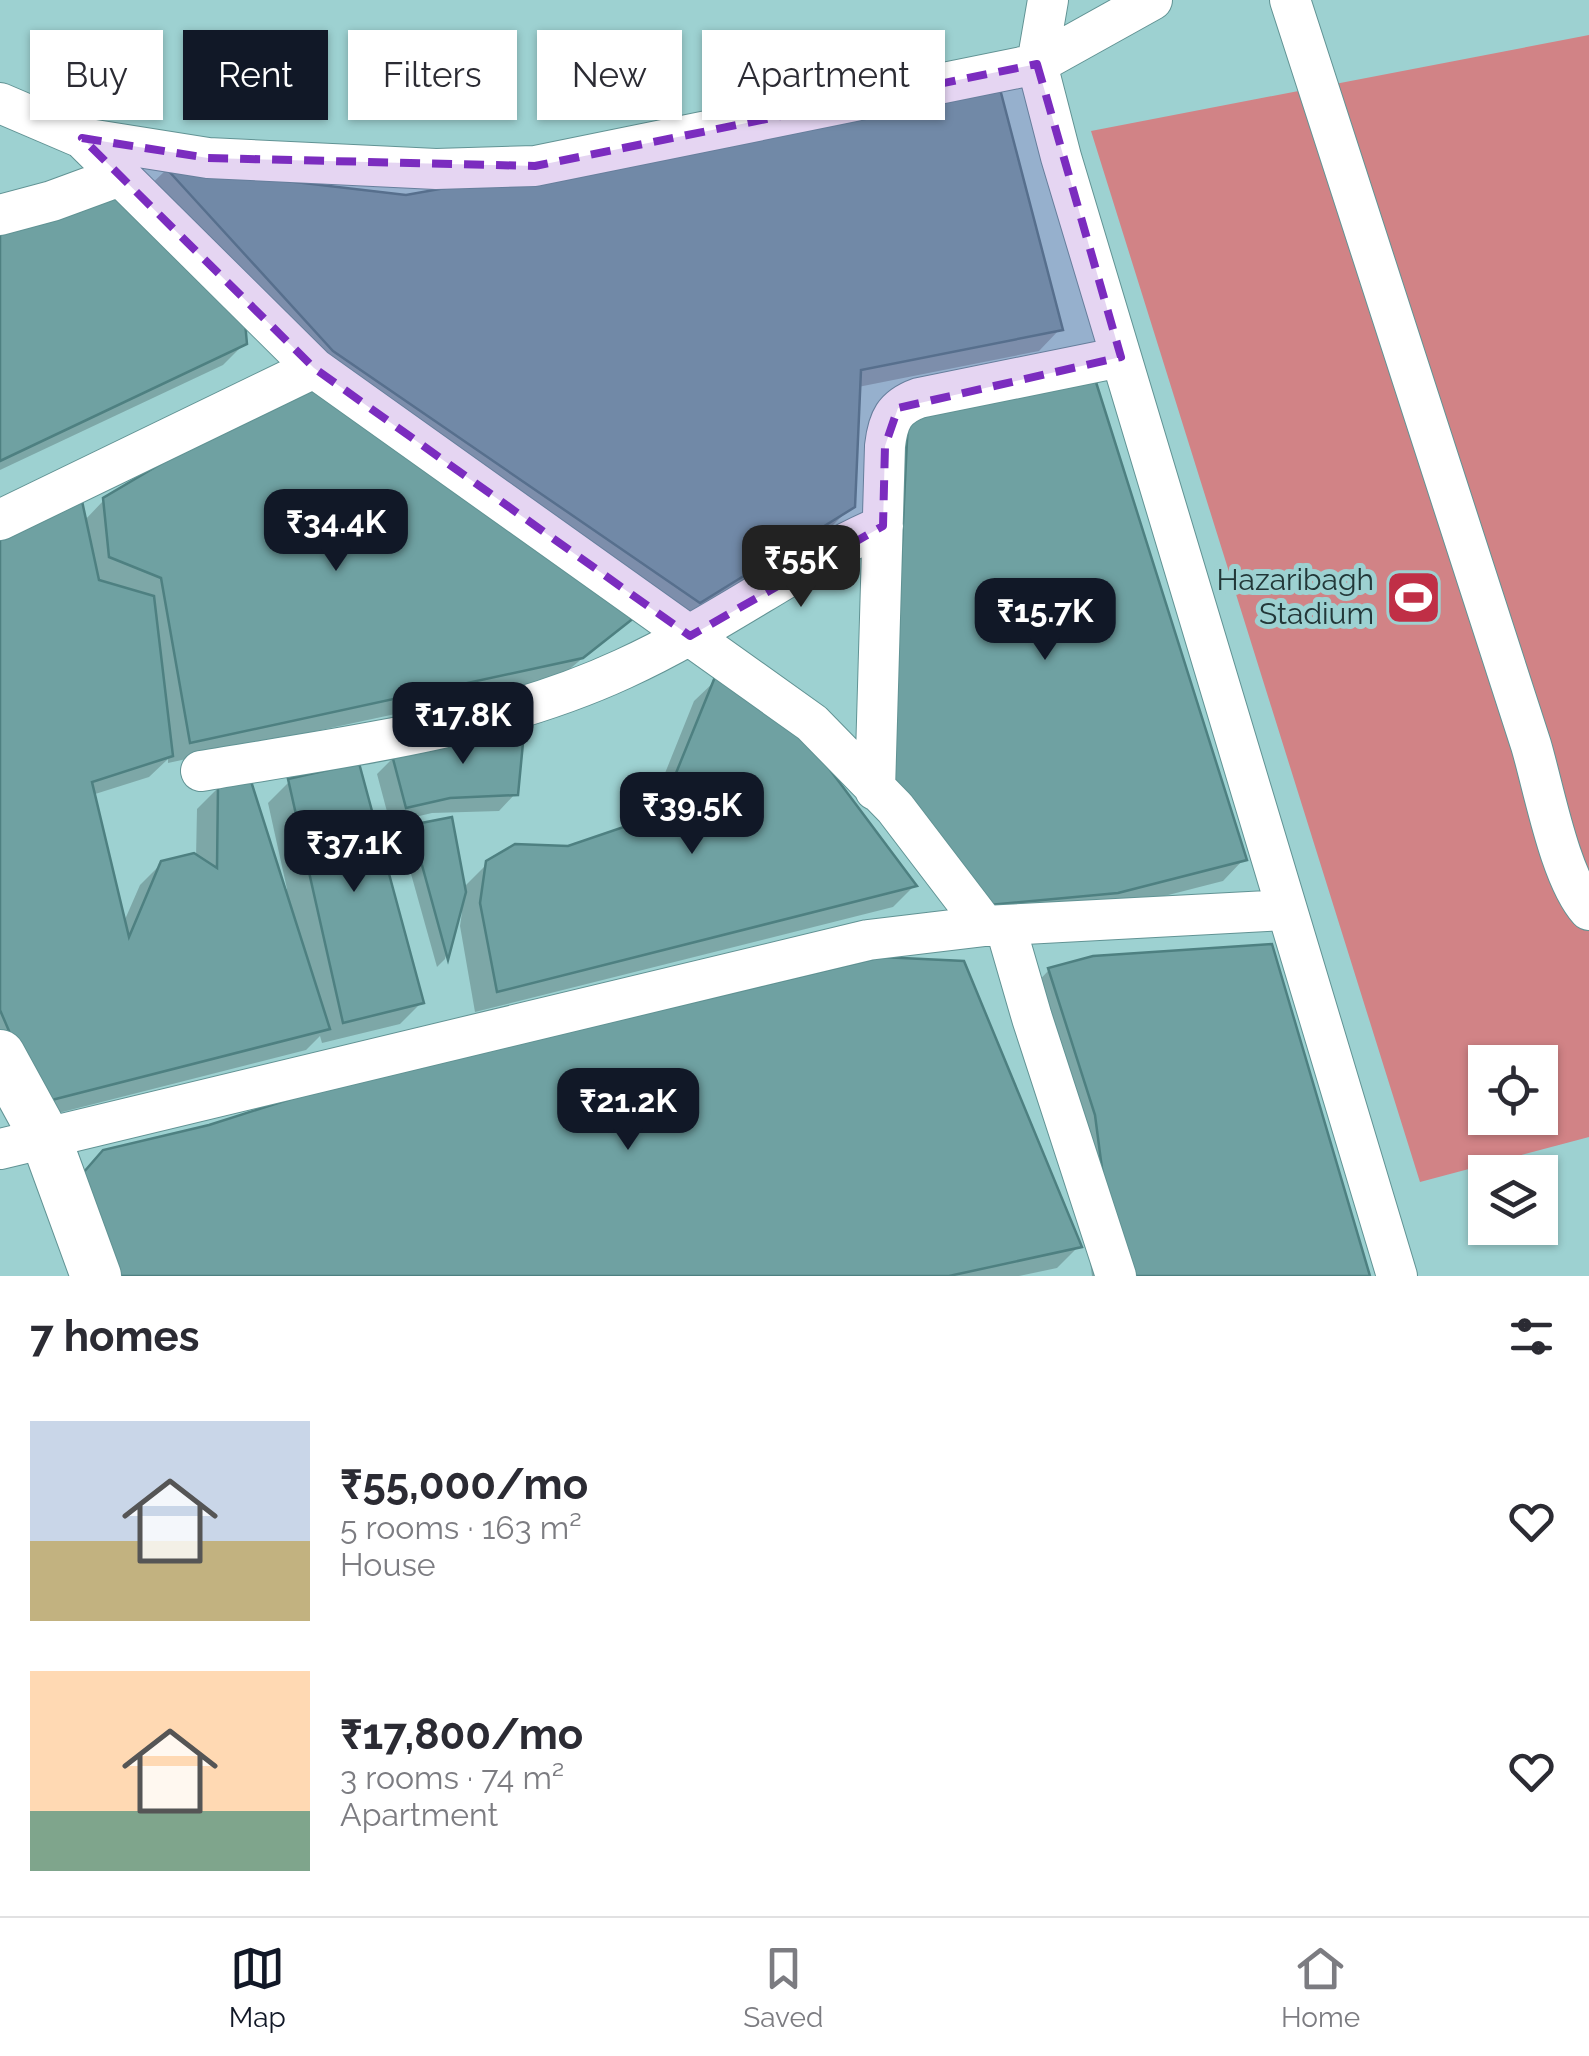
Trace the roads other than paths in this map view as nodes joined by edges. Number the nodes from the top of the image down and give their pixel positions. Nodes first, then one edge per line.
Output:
1 (1048, 0) edge
2 (1152, 0) edge
3 (1290, 0) edge
4 (1037, 64) junction
5 (0, 103) edge
6 (82, 138) junction
7 (120, 176) junction
8 (0, 215) edge
9 (1121, 357) junction
10 (314, 368) junction
11 (0, 520) edge
12 (883, 526) junction
13 (690, 636) junction
14 (201, 771) dead end
15 (875, 790) junction
16 (1285, 910) junction
17 (1589, 910) edge
18 (995, 926) junction
19 (0, 1055) edge
20 (23, 1144) edge
21 (1112, 1275) edge
22 (96, 1276) edge
23 (1397, 1276) edge

1 - 4 street
2 - 4 street
3 - 17 street
4 - 6 street
4 - 9 street
5 - 6 street
6 - 7 street
7 - 8 street
7 - 10 street
9 - 12 street
9 - 16 street
10 - 11 street
10 - 13 street
12 - 13 street
12 - 15 street
13 - 14 street
13 - 15 street
15 - 18 street
16 - 18 street
16 - 23 street
18 - 20 street
18 - 21 street
19 - 20 main road
20 - 22 main road

